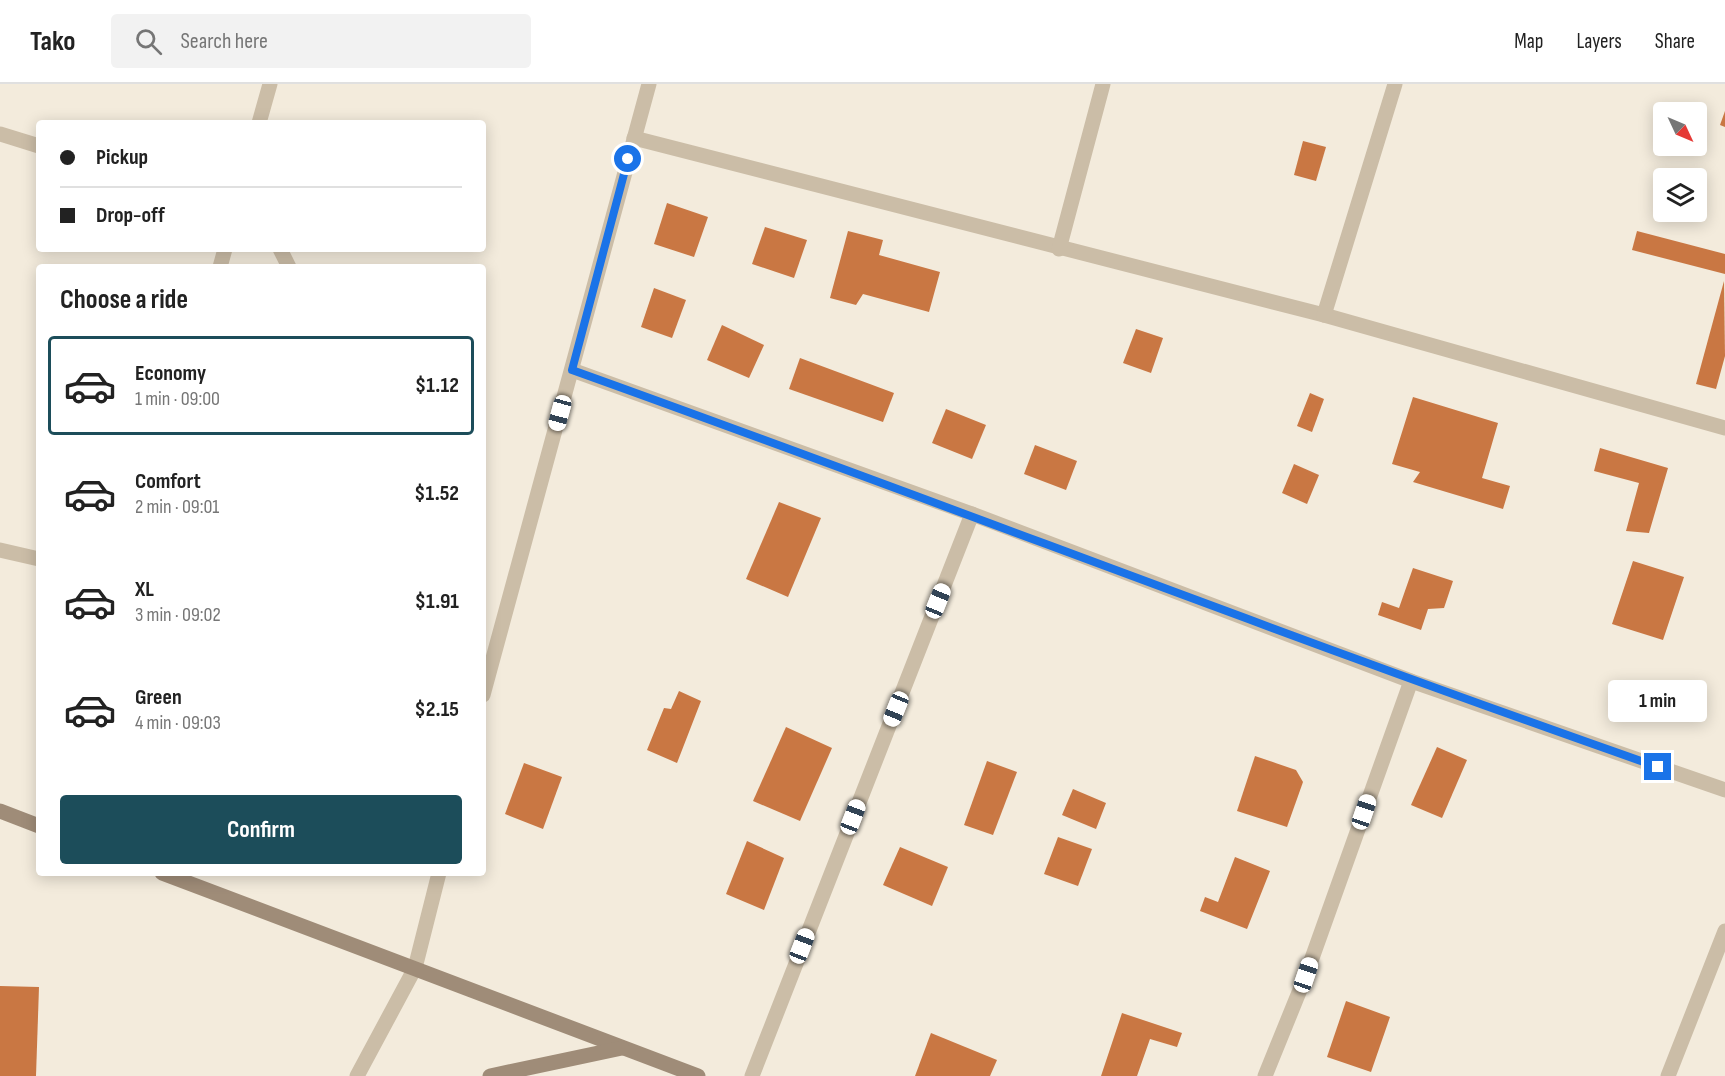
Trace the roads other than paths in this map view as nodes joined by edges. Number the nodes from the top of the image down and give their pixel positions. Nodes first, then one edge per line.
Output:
1 (270, 84) edge
2 (649, 84) edge
3 (1103, 84) edge
4 (1395, 84) edge
5 (260, 120) edge
6 (0, 134) edge
7 (634, 138) junction
8 (36, 145) edge
9 (1059, 249) junction
10 (1324, 315) junction
11 (572, 370) junction
12 (1725, 428) edge
13 (972, 514) junction
14 (0, 550) edge
15 (36, 558) edge
16 (1411, 681) junction
17 (486, 684) edge
18 (1725, 790) edge
19 (0, 811) edge
20 (36, 825) edge
21 (170, 876) edge
22 (438, 876) edge
23 (1725, 931) edge
24 (415, 968) junction
25 (623, 1048) junction
26 (357, 1076) edge
27 (490, 1076) edge
28 (698, 1076) edge
29 (752, 1076) edge
30 (1265, 1076) edge
31 (1668, 1076) edge

1 - 5 street
2 - 7 street
3 - 9 street
4 - 10 street
6 - 8 street
7 - 9 street
7 - 11 street
9 - 10 street
10 - 12 street
11 - 13 street
11 - 17 street
13 - 16 street
13 - 29 street
14 - 15 street
16 - 18 street
16 - 30 street
19 - 20 street
21 - 24 street
22 - 24 street
23 - 31 street
24 - 25 street
24 - 26 street
25 - 27 street
25 - 28 street

